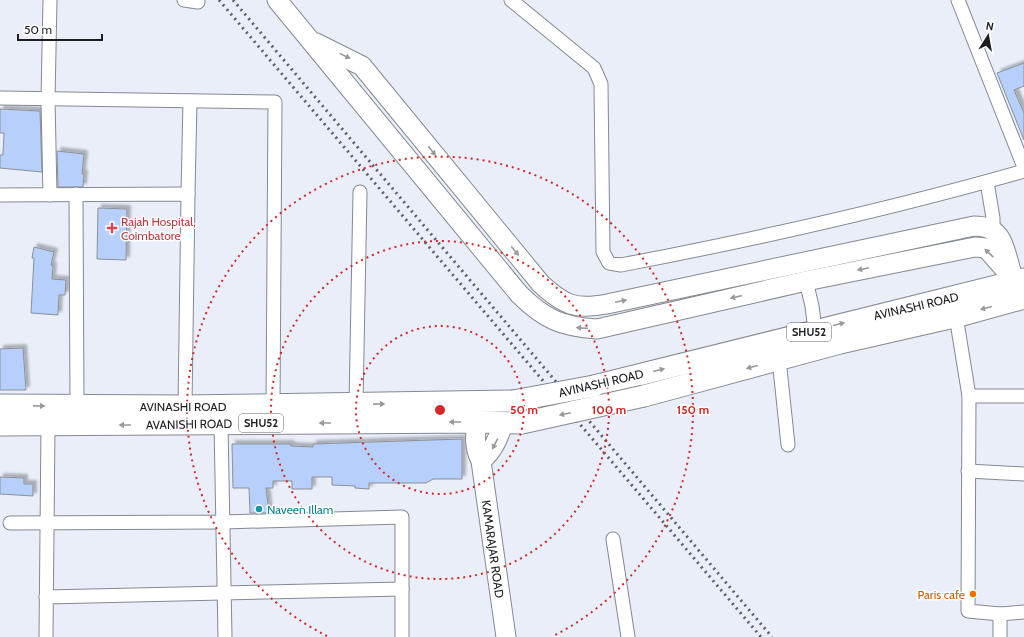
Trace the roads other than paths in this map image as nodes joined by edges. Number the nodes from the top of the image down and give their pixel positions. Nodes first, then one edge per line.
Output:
1 (50, 0) edge
2 (184, 0) edge
3 (277, 0) edge
4 (511, 0) edge
5 (958, 0) edge
6 (198, 2) dead end
7 (310, 39) junction
8 (0, 98) edge
9 (48, 99) junction
10 (190, 101) junction
11 (1024, 167) edge
12 (1024, 171) edge
13 (986, 182) junction
14 (360, 192) dead end
15 (76, 194) junction
16 (188, 194) junction
17 (0, 195) edge
18 (50, 195) junction
19 (993, 229) junction
20 (806, 281) junction
21 (1021, 286) edge
22 (956, 316) junction
23 (816, 330) junction
24 (779, 359) junction
25 (969, 396) junction
26 (1024, 396) edge
27 (356, 404) junction
28 (0, 405) edge
29 (77, 406) junction
30 (185, 406) junction
31 (262, 411) junction
32 (157, 415) junction
33 (477, 422) junction
34 (513, 423) junction
35 (222, 424) junction
36 (0, 425) edge
37 (48, 426) junction
38 (788, 445) dead end
39 (481, 461) junction
40 (968, 471) junction
41 (1024, 474) edge
42 (223, 522) junction
43 (10, 523) dead end
44 (47, 523) junction
45 (613, 539) dead end
46 (402, 589) junction
47 (225, 592) junction
48 (46, 597) junction
49 (1024, 612) edge
50 (1000, 614) junction
51 (46, 637) edge
52 (225, 637) edge
53 (402, 637) edge
54 (506, 637) edge
55 (628, 637) edge
56 (1000, 637) edge

1 - 9 street
2 - 6 street
3 - 7 main road
4 - 13 street
5 - 11 street
7 -> 19 main road
20 -> 7 main road
8 - 9 street
9 - 10 street
9 - 18 street
10 - 16 street
10 - 31 street
12 - 13 street
13 - 19 street
14 - 27 street
15 - 16 street
15 - 18 street
15 - 29 street
16 - 30 street
17 - 18 street
19 - 21 main road
21 -> 20 main road
20 - 23 street
21 -> 22 main road, AVINASHI ROAD / SHU52
23 -> 21 main road, AVINASHI ROAD / SHU52
22 - 24 main road, AVINASHI ROAD / SHU52
22 - 25 street
27 -> 23 main road, AVINASHI ROAD / SHU52, bridge
24 -> 34 main road, AVINASHI ROAD / SHU52, bridge
24 - 38 street
25 - 26 street
25 - 40 street
27 - 31 main road, AVINASHI ROAD / SHU52
28 -> 29 main road, AVINASHI ROAD / SHU52
29 - 32 main road, AVINASHI ROAD / SHU52
30 - 31 main road, AVINASHI ROAD / SHU52
30 - 32 main road, AVINASHI ROAD / SHU52
33 -> 31 main road, AVANISHI ROAD / SHU52
31 - 35 main road, AVANISHI ROAD / SHU52
32 - 35 main road, AVANISHI ROAD / SHU52
32 -> 37 main road, AVANISHI ROAD / SHU52
33 - 34 main road, AVANISHI ROAD / SHU52
33 - 39 main road, KAMARAJAR ROAD
34 -> 39 main road
35 - 42 street
36 - 37 main road, AVANISHI ROAD / SHU52
37 - 44 street
39 - 54 main road, KAMARAJAR ROAD
40 - 41 street
40 - 50 street
42 - 44 street
42 - 46 street
42 - 47 street
43 - 44 street
44 - 48 street
45 - 55 street
46 - 47 street
46 - 53 street
47 - 48 street
47 - 52 street
48 - 51 street
49 - 50 street
50 - 56 street

